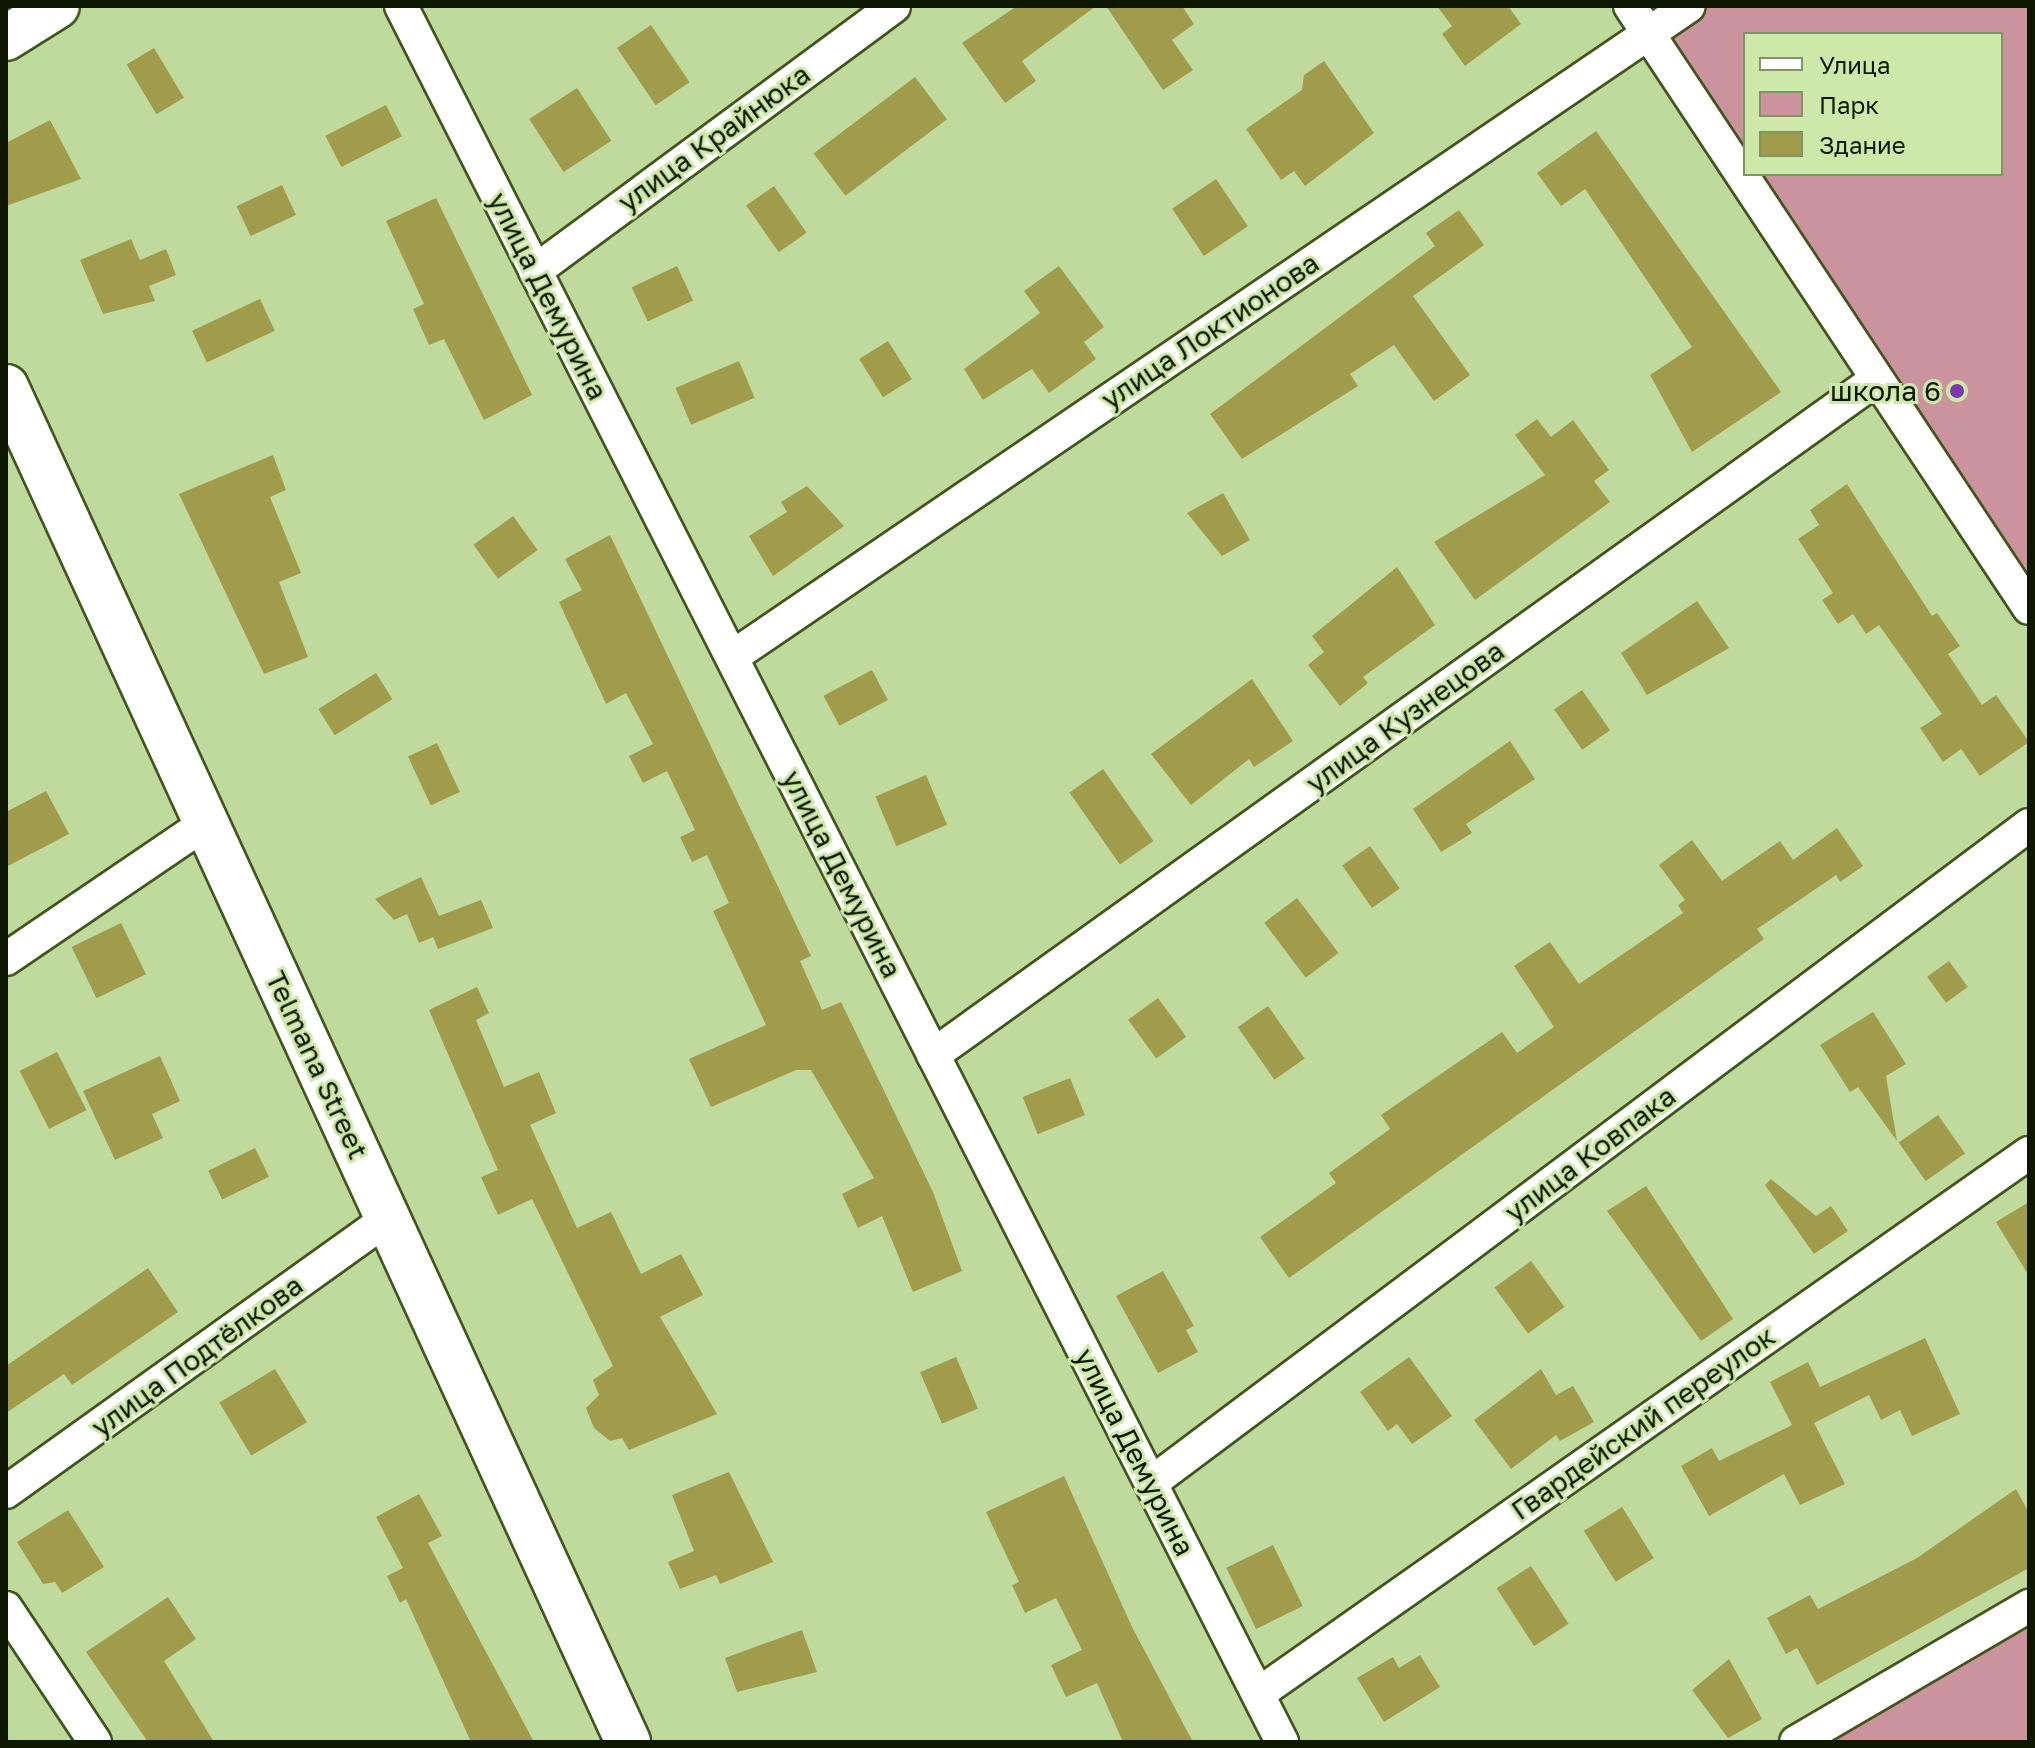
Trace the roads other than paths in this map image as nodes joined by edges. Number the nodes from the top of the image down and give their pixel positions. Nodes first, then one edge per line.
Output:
1 (57, 6) edge
2 (401, 6) edge
3 (894, 6) edge
4 (1630, 6) edge
5 (1689, 6) edge
6 (1649, 34) junction
7 (6, 38) edge
8 (535, 271) junction
9 (1877, 379) junction
10 (6, 387) edge
11 (2029, 608) edge
12 (732, 657) junction
13 (206, 823) junction
14 (2029, 825) edge
15 (6, 959) edge
16 (933, 1055) junction
17 (2029, 1153) edge
18 (388, 1219) junction
19 (1151, 1483) junction
20 (6, 1492) edge
21 (2029, 1606) edge
22 (6, 1608) edge
23 (1258, 1694) junction
24 (95, 1742) edge
25 (628, 1742) edge
26 (1282, 1742) edge
27 (1796, 1742) edge

1 - 7 main road
2 - 8 street, улица Демурина
3 - 8 street, улица Крайнюка
4 - 6 street
5 - 6 street, улица Локтионова
6 - 9 street
6 - 12 street, улица Локтионова
8 - 12 street, улица Демурина
9 - 11 street
9 - 16 street, улица Кузнецова
10 - 13 main road, Telmana Street
12 - 16 street, улица Демурина
13 - 15 street
13 - 18 main road, Telmana Street
14 - 19 street, улица Ковпака
16 - 19 street, улица Демурина
17 - 23 street, Гвардейский переулок
18 - 20 street, улица Подтёлкова
18 - 25 main road, Telmana Street
19 - 23 street, улица Демурина
21 - 27 street
22 - 24 street
23 - 26 street, улица Демурина

